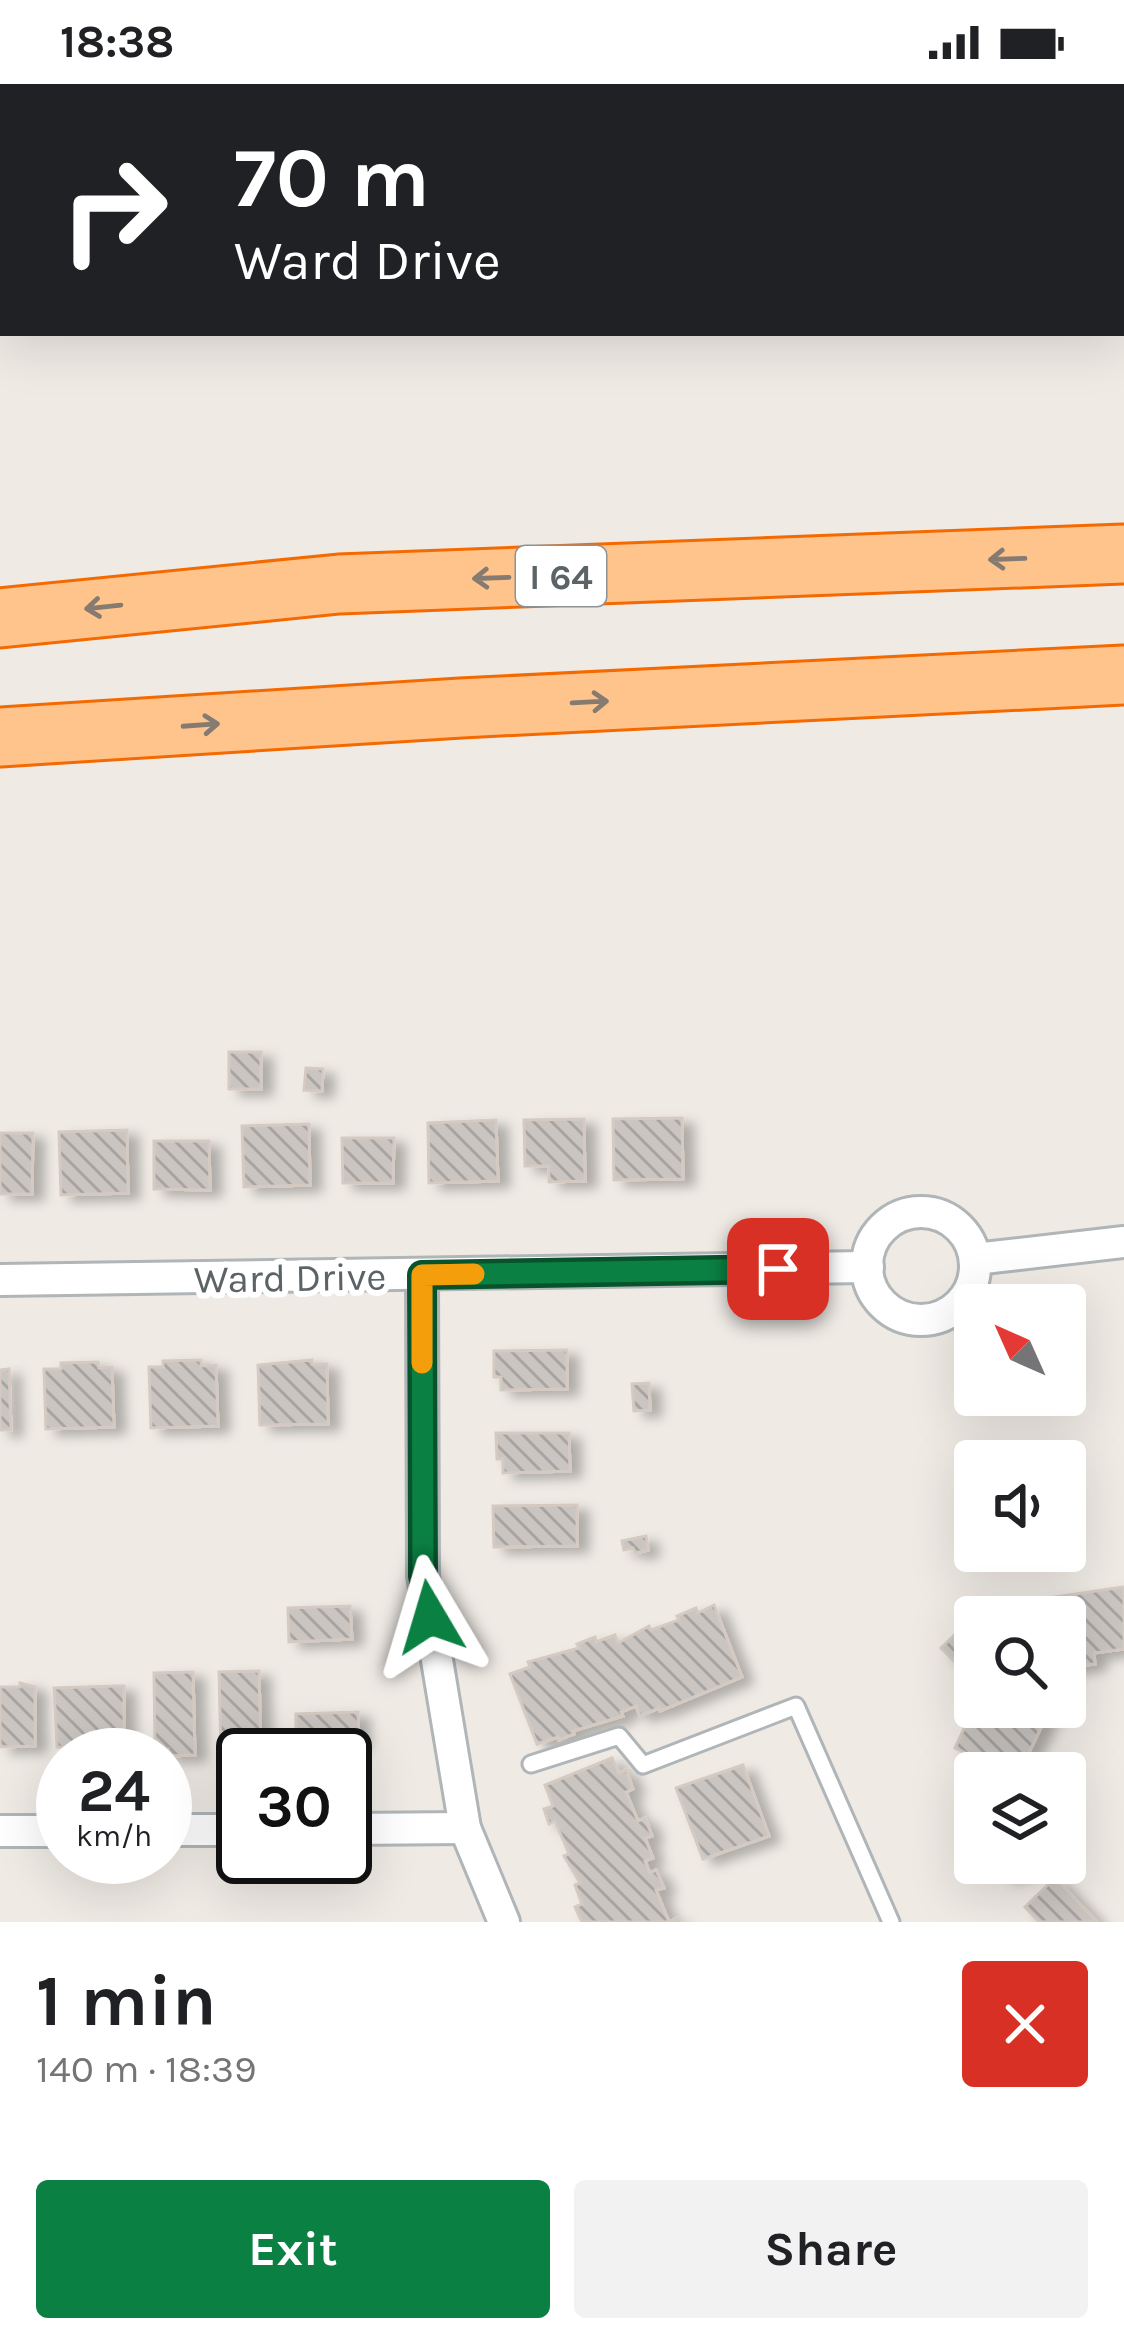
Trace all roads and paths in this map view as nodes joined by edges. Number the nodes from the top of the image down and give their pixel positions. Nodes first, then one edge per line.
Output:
1 (1124, 554) edge
2 (0, 618) edge
3 (1124, 675) edge
4 (0, 737) edge
5 (1124, 1242) edge
6 (975, 1259) junction
7 (868, 1267) junction
8 (422, 1275) junction
9 (0, 1280) edge
10 (531, 1764) dead end
11 (465, 1828) junction
12 (372, 1829) edge
13 (0, 1831) edge
14 (36, 1831) edge
15 (504, 1922) edge
16 (891, 1922) edge

1 -> 2 highway, I 64
4 -> 3 highway
5 - 6 street
6 - 7 street
6 - 7 street
7 - 8 street, Ward Drive
8 - 9 street, Ward Drive
8 - 11 street
10 - 16 lane
11 - 12 street
11 - 15 street
13 - 14 street

